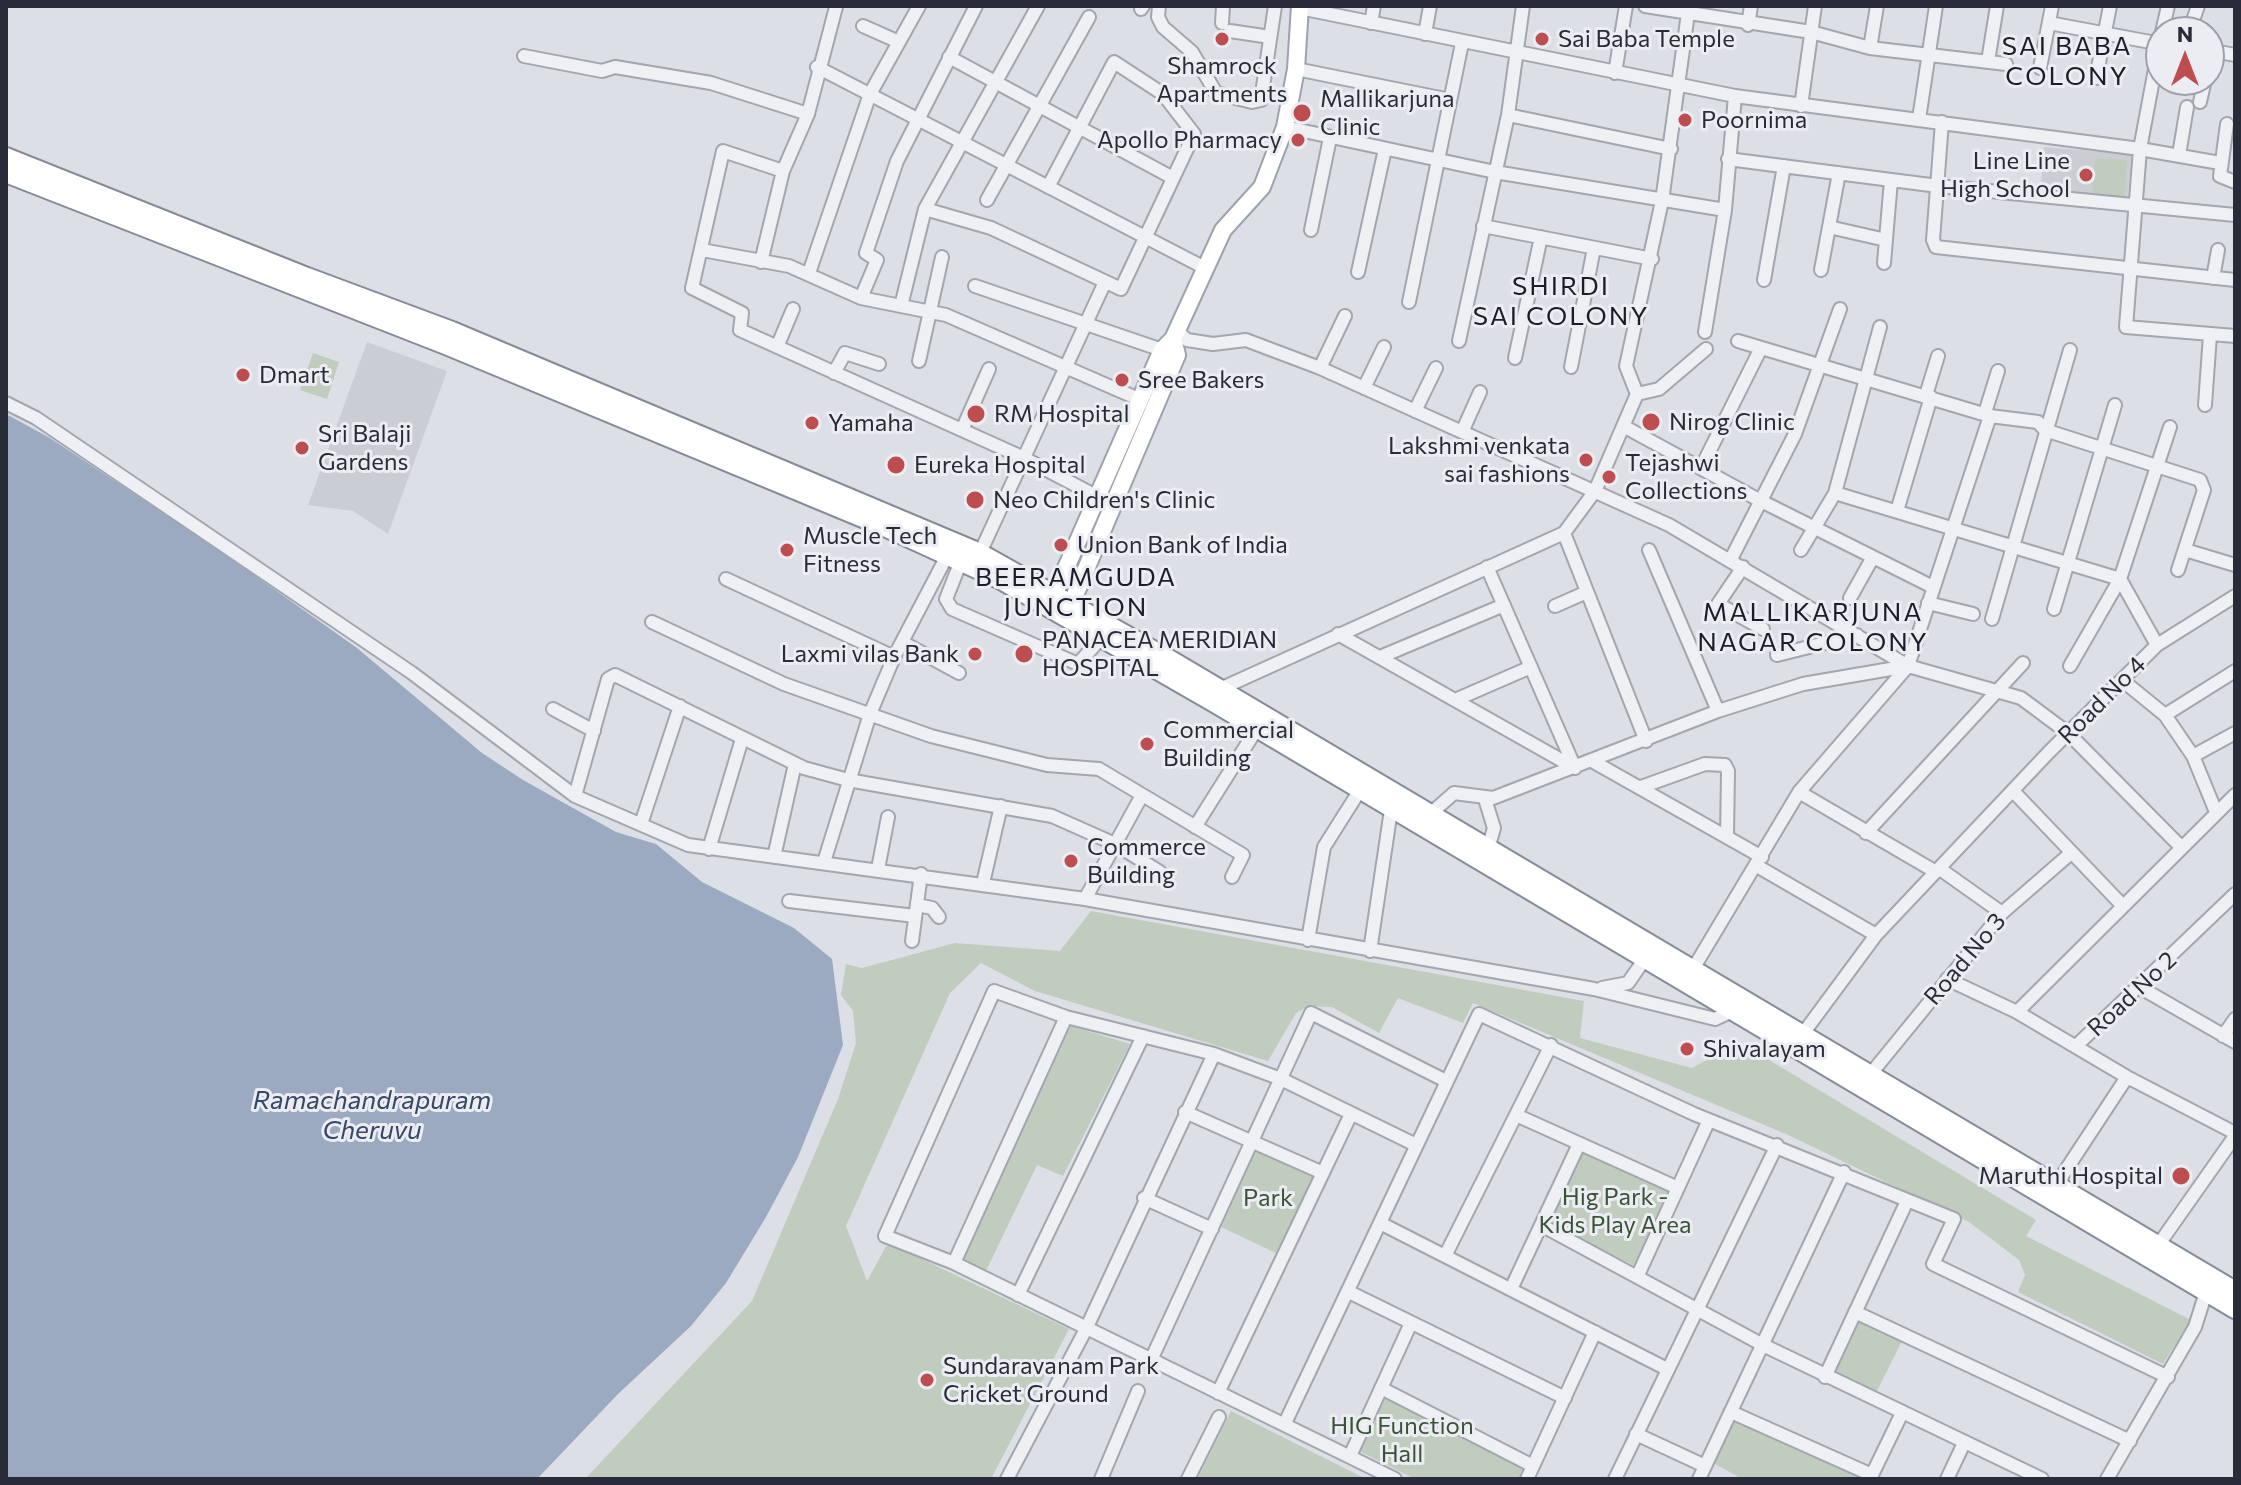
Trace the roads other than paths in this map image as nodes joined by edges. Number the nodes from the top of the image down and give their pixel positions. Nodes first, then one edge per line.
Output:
1 (919, 6) edge
2 (976, 6) edge
3 (1038, 6) edge
4 (1159, 6) edge
5 (1223, 6) edge
6 (1275, 6) edge
7 (1374, 6) edge
8 (1430, 6) edge
9 (1523, 6) edge
10 (1626, 6) edge
11 (1645, 6) edge
12 (1751, 6) edge
13 (1815, 6) edge
14 (1877, 6) edge
15 (1936, 6) edge
16 (1997, 6) edge
17 (2052, 6) edge
18 (2110, 6) edge
19 (836, 7) edge
20 (1300, 7) edge
21 (1325, 11) edge
22 (1689, 11) edge
23 (1089, 17) dead end
24 (1371, 23) junction
25 (2049, 23) junction
26 (1748, 25) junction
27 (863, 26) dead end
28 (1811, 32) junction
29 (2106, 32) junction
30 (1425, 34) junction
31 (1270, 37) junction
32 (2145, 37) edge
33 (899, 42) junction
34 (1462, 43) junction
35 (1870, 48) junction
36 (1518, 53) junction
37 (1928, 54) junction
38 (524, 56) dead end
39 (949, 57) junction
40 (1988, 61) junction
41 (2006, 64) dead end
42 (817, 67) junction
43 (2040, 68) dead end
44 (1296, 69) junction
45 (1615, 73) junction
46 (2096, 78) dead end
47 (996, 82) junction
48 (1680, 86) junction
49 (870, 94) junction
50 (1735, 96) junction
51 (2150, 96) edge
52 (2201, 96) edge
53 (1450, 100) junction
54 (2200, 102) dead end
55 (1801, 106) junction
56 (1042, 107) junction
57 (2187, 107) dead end
58 (808, 114) junction
59 (1508, 115) junction
60 (916, 118) junction
61 (1919, 119) junction
62 (1942, 122) junction
63 (2227, 124) dead end
64 (1079, 127) junction
65 (1285, 127) junction
66 (1330, 138) junction
67 (963, 143) junction
68 (1385, 149) junction
69 (1671, 149) junction
70 (2140, 149) junction
71 (2179, 155) junction
72 (6, 157) edge
73 (1728, 159) junction
74 (1438, 160) junction
75 (2220, 163) junction
76 (1005, 165) junction
77 (1784, 166) junction
78 (783, 171) junction
79 (1495, 172) junction
80 (1839, 173) junction
81 (8, 177) edge
82 (1173, 178) junction
83 (1891, 180) junction
84 (2235, 182) edge
85 (1938, 186) junction
86 (1048, 187) junction
87 (987, 200) dead end
88 (1662, 201) junction
89 (2134, 207) junction
90 (925, 209) junction
91 (1725, 210) junction
92 (2235, 215) edge
93 (1483, 226) junction
94 (1829, 227) junction
95 (1311, 230) dead end
96 (1144, 237) junction
97 (1541, 237) junction
98 (1886, 240) junction
99 (1594, 248) junction
100 (702, 250) junction
101 (2218, 250) dead end
102 (942, 257) dead end
103 (1652, 259) junction
104 (761, 262) junction
105 (1884, 263) dead end
106 (2131, 266) junction
107 (1205, 268) junction
108 (1821, 270) dead end
109 (1358, 272) dead end
110 (809, 273) junction
111 (2213, 278) junction
112 (1764, 280) dead end
113 (2235, 280) edge
114 (1105, 282) junction
115 (975, 286) dead end
116 (861, 298) junction
117 (1409, 302) dead end
118 (901, 306) junction
119 (793, 309) dead end
120 (1840, 309) dead end
121 (928, 311) junction
122 (1345, 316) dead end
123 (1085, 325) junction
124 (1880, 327) dead end
125 (1705, 332) dead end
126 (2210, 335) junction
127 (2235, 336) edge
128 (1459, 341) dead end
129 (1738, 341) dead end
130 (1172, 344) junction
131 (777, 347) junction
132 (1384, 347) dead end
133 (1761, 348) junction
134 (1706, 349) dead end
135 (2070, 350) dead end
136 (1938, 356) dead end
137 (1515, 358) dead end
138 (919, 361) dead end
139 (879, 364) dead end
140 (1822, 365) junction
141 (1571, 367) dead end
142 (1065, 368) junction
143 (1320, 368) junction
144 (1436, 368) dead end
145 (989, 369) dead end
146 (1998, 371) dead end
147 (834, 373) junction
148 (1865, 378) junction
149 (1364, 388) junction
150 (1480, 392) dead end
151 (1637, 394) junction
152 (1928, 396) junction
153 (1141, 400) junction
154 (6, 403) edge
155 (2115, 405) dead end
156 (2205, 405) dead end
157 (1415, 411) junction
158 (1988, 414) junction
159 (1625, 427) junction
160 (2170, 427) dead end
161 (962, 430) junction
162 (2045, 430) junction
163 (1462, 432) junction
164 (2101, 449) junction
165 (1024, 458) junction
166 (2156, 466) junction
167 (1701, 468) junction
168 (797, 482) junction
169 (1595, 491) junction
170 (1835, 493) junction
171 (1098, 497) junction
172 (1759, 500) junction
173 (1897, 511) junction
174 (1814, 528) junction
175 (1951, 529) junction
176 (1564, 533) junction
177 (2012, 547) junction
178 (1649, 550) dead end
179 (1801, 550) dead end
180 (2185, 550) junction
181 (980, 553) junction
182 (1873, 557) junction
183 (955, 558) junction
184 (1731, 559) junction
185 (2066, 563) junction
186 (2235, 565) edge
187 (1487, 567) junction
188 (1743, 567) junction
189 (2178, 570) dead end
190 (726, 579) dead end
191 (2120, 579) junction
192 (1933, 587) junction
193 (1587, 592) junction
194 (1055, 593) junction
195 (2235, 596) edge
196 (1850, 598) dead end
197 (1072, 602) junction
198 (1928, 603) junction
199 (1504, 605) junction
200 (1555, 606) dead end
201 (2054, 609) dead end
202 (1973, 614) dead end
203 (1992, 619) dead end
204 (652, 622) dead end
205 (1763, 629) dead end
206 (1338, 634) junction
207 (1857, 635) junction
208 (1102, 637) junction
209 (902, 642) junction
210 (2157, 645) junction
211 (1777, 655) dead end
212 (894, 657) junction
213 (1380, 657) junction
214 (2023, 663) dead end
215 (1908, 666) junction
216 (2070, 666) dead end
217 (1531, 667) junction
218 (2235, 671) edge
219 (959, 673) dead end
220 (2122, 680) junction
221 (1220, 689) junction
222 (1999, 693) junction
223 (1455, 700) junction
224 (680, 706) junction
225 (553, 709) dead end
226 (1718, 711) junction
227 (870, 714) junction
228 (2165, 715) junction
229 (1256, 730) junction
230 (594, 731) junction
231 (2068, 733) junction
232 (2235, 733) edge
233 (742, 739) junction
234 (1646, 741) junction
235 (2193, 756) junction
236 (1318, 757) junction
237 (1592, 761) junction
238 (795, 764) junction
239 (1575, 768) junction
240 (1340, 770) junction
241 (848, 780) junction
242 (1641, 787) junction
243 (1360, 790) junction
244 (2013, 791) junction
245 (1799, 792) junction
246 (2235, 795) edge
247 (575, 796) junction
248 (1141, 797) junction
249 (1485, 799) junction
250 (1001, 806) junction
251 (1391, 810) junction
252 (2216, 812) junction
253 (1429, 815) junction
254 (888, 817) dead end
255 (641, 824) junction
256 (1195, 827) junction
257 (1866, 833) junction
258 (1727, 837) junction
259 (1115, 844) junction
260 (2180, 846) junction
261 (709, 849) junction
262 (1488, 849) junction
263 (2071, 853) junction
264 (774, 857) junction
265 (824, 862) junction
266 (1759, 862) junction
267 (878, 869) junction
268 (1938, 871) junction
269 (1160, 872) dead end
270 (921, 874) junction
271 (1232, 877) dead end
272 (983, 883) junction
273 (2235, 894) edge
274 (1085, 899) junction
275 (789, 901) dead end
276 (2122, 905) junction
277 (916, 910) junction
278 (2002, 913) junction
279 (939, 917) dead end
280 (1876, 935) junction
281 (1308, 940) junction
282 (912, 941) dead end
283 (1370, 951) junction
284 (1644, 960) junction
285 (1693, 969) junction
286 (1947, 979) junction
287 (2141, 988) junction
288 (1594, 989) junction
289 (1730, 1012) junction
290 (2017, 1012) junction
291 (1066, 1017) junction
292 (2235, 1019) edge
293 (1802, 1035) junction
294 (1143, 1036) junction
295 (2229, 1039) edge
296 (1551, 1045) junction
297 (2077, 1045) junction
298 (1214, 1054) junction
299 (1869, 1076) junction
300 (2127, 1077) junction
301 (1281, 1079) junction
302 (1446, 1081) junction
303 (1185, 1112) junction
304 (1351, 1114) junction
305 (1516, 1115) junction
306 (1709, 1120) junction
307 (2235, 1135) edge
308 (1252, 1142) junction
309 (1579, 1144) junction
310 (1969, 1144) junction
311 (1416, 1145) junction
312 (1777, 1145) junction
313 (1992, 1158) junction
314 (1844, 1172) junction
315 (1323, 1173) junction
316 (2056, 1185) junction
317 (1678, 1188) junction
318 (1144, 1198) junction
319 (1907, 1201) junction
320 (1380, 1223) junction
321 (1541, 1225) junction
322 (1212, 1229) junction
323 (2159, 1244) junction
324 (1445, 1256) junction
325 (954, 1263) junction
326 (1638, 1275) junction
327 (1511, 1289) junction
328 (2235, 1291) edge
329 (1349, 1292) junction
330 (2206, 1292) junction
331 (1018, 1295) junction
332 (2235, 1309) edge
333 (1697, 1311) junction
334 (1855, 1312) junction
335 (1411, 1323) junction
336 (1086, 1329) junction
337 (1595, 1332) junction
338 (1763, 1345) junction
339 (1151, 1360) junction
340 (1667, 1369) junction
341 (1825, 1377) junction
342 (2168, 1377) junction
343 (1381, 1388) junction
344 (1138, 1391) dead end
345 (1218, 1393) junction
346 (1565, 1398) junction
347 (1731, 1412) junction
348 (1902, 1413) junction
349 (1219, 1417) dead end
350 (1285, 1423) junction
351 (1636, 1434) junction
352 (2130, 1441) junction
353 (1964, 1443) junction
354 (1350, 1456) junction
355 (1533, 1466) junction
356 (1705, 1466) junction
357 (1871, 1477) edge
358 (1007, 1479) edge
359 (1101, 1479) edge
360 (1188, 1479) edge
361 (1395, 1479) edge
362 (1527, 1479) edge
363 (1615, 1479) edge
364 (1699, 1479) edge
365 (1947, 1479) edge
366 (2042, 1479) edge
367 (2107, 1479) edge

1 - 33 street
2 - 39 street
3 - 47 street
4 - 31 street
5 - 31 street
6 - 31 street
7 - 24 street
8 - 30 street
9 - 36 street
10 - 45 street
11 - 22 street
12 - 26 street
13 - 28 street
14 - 35 street
15 - 37 street
16 - 40 street
17 - 25 street
18 - 29 street
19 - 42 street
20 - 21 street
20 - 44 main road
21 - 24 street
22 - 26 street
22 - 48 street
23 - 56 street
24 - 30 street
25 - 29 street
25 - 43 street
26 - 28 street
27 - 33 street
28 - 35 street
28 - 55 street
29 - 32 street
29 - 46 street
30 - 34 street
33 - 49 street
34 - 36 street
34 - 53 street
35 - 37 street
36 - 45 street
36 - 59 street
37 - 40 street
37 - 61 street
38 - 58 street
39 - 47 street
39 - 60 street
40 - 41 street
42 - 49 street
42 - 58 street
44 - 53 street
44 - 65 main road
45 - 48 street
47 - 56 street
47 - 67 street
48 - 50 street
48 - 69 street
49 - 60 street
49 - 110 street
50 - 55 street
50 - 73 street
51 - 70 street
52 - 54 street
53 - 74 street
55 - 61 street
56 - 64 street
56 - 76 street
57 - 71 street
58 - 78 street
59 - 69 street
59 - 79 street
60 - 67 street
60 - 116 street
61 - 62 street
62 - 70 street
62 - 85 street
63 - 75 street
64 - 82 street
64 - 82 street
64 - 86 street
65 - 66 street
65 - 107 main road
66 - 68 street
66 - 95 street
67 - 76 street
67 - 90 street
68 - 74 street
68 - 109 street
69 - 88 street
70 - 71 street
70 - 89 street
71 - 75 street
72 - 168 highway
73 - 77 street
73 - 91 street
74 - 79 street
74 - 117 street
75 - 84 street
76 - 86 street
76 - 87 street
77 - 80 street
77 - 112 street
78 - 100 street
78 - 104 street
79 - 88 street
79 - 93 street
80 - 83 street
80 - 94 street
81 - 168 highway
82 - 96 street
83 - 85 street
83 - 98 street
85 - 89 street
85 - 106 street
86 - 96 street
88 - 91 street
88 - 103 street
89 - 92 street
89 - 106 street
90 - 114 street
90 - 118 street
91 - 125 street
93 - 97 street
93 - 128 street
94 - 98 street
94 - 108 street
96 - 107 street
96 - 114 street
97 - 99 street
97 - 137 street
98 - 105 street
99 - 103 street
99 - 141 street
100 - 104 street
100 - 131 street
101 - 111 street
102 - 121 street
103 - 151 street
104 - 110 street
106 - 111 street
106 - 126 street
107 - 130 main road
110 - 116 street
111 - 113 street
114 - 123 street
115 - 123 street
116 - 118 street
118 - 121 street
119 - 131 street
120 - 140 street
121 - 138 street
121 - 142 street
122 - 143 street
123 - 130 street
123 - 142 street
124 - 148 street
126 - 127 street
126 - 156 street
129 - 133 street
130 - 143 street
130 - 153 main road
130 - 197 main road
131 - 147 street
132 - 149 street
133 - 140 street
133 - 167 street
134 - 151 street
135 - 162 street
136 - 152 street
139 - 147 street
140 - 148 street
140 - 172 street
142 - 153 street
142 - 165 street
143 - 149 street
144 - 157 street
145 - 161 street
146 - 158 street
147 - 161 street
148 - 152 street
148 - 170 street
149 - 157 street
150 - 163 street
151 - 159 street
152 - 158 street
152 - 173 street
153 - 171 main road
154 - 247 street
155 - 164 street
157 - 163 street
158 - 162 street
158 - 175 street
159 - 167 street
159 - 169 street
160 - 166 street
161 - 165 street
162 - 164 street
162 - 177 street
163 - 169 street
164 - 166 street
164 - 185 street
165 - 171 street
165 - 181 street
166 - 180 street
166 - 191 street
167 - 172 street
168 - 181 highway
168 - 183 highway
169 - 176 street
169 - 184 street
170 - 173 street
170 - 174 street
171 - 194 main road
172 - 174 street
172 - 184 street
173 - 175 street
174 - 179 street
174 - 182 street
175 - 177 street
175 - 192 street
176 - 187 street
176 - 193 street
177 - 185 street
177 - 203 street
178 - 226 street
180 - 186 street
180 - 189 street
181 - 194 highway
182 - 192 street
182 - 196 street
183 - 208 highway
183 - 208 street
183 - 209 street
184 - 188 street
185 - 191 street
185 - 201 street
187 - 199 street
187 - 206 street
188 - 205 street
188 - 207 street
190 - 212 street
191 - 210 street, Road No 4
191 - 216 street
192 - 198 street
193 - 200 street
193 - 234 street
194 - 197 highway
195 - 210 street
197 - 221 highway
198 - 202 street
198 - 215 street
199 - 213 street
199 - 217 street
204 - 227 street
206 - 213 street
206 - 221 street
207 - 211 street
207 - 215 street
208 - 229 highway
209 - 212 street
209 - 219 street
210 - 220 street, Road No 4
212 - 227 street
213 - 223 street
214 - 222 street
215 - 222 street
215 - 226 street
215 - 245 street
217 - 223 street
217 - 239 street
218 - 228 street
220 - 228 street
220 - 231 street, Road No 4
221 - 236 highway
222 - 231 street
222 - 257 street
223 - 239 street
224 - 230 street
224 - 233 street
224 - 255 street
225 - 230 street
226 - 234 street
227 - 241 street
227 - 248 street
228 - 235 street
229 - 236 highway
229 - 256 street
230 - 247 street
231 - 244 street, Road No 4
231 - 260 street
232 - 235 street
233 - 238 street
233 - 261 street
234 - 237 street
235 - 252 street
236 - 240 highway
237 - 239 street
237 - 242 street
238 - 241 street
238 - 264 street
239 - 249 street
240 - 243 highway
240 - 253 highway
241 - 250 street
241 - 265 street
242 - 258 street
242 - 258 street
243 - 251 highway
243 - 281 street
244 - 263 street
244 - 268 street, Road No 4
245 - 257 street
245 - 266 street
246 - 252 street
247 - 255 street
248 - 256 street
248 - 259 street
249 - 253 street
249 - 262 street
250 - 259 street
250 - 272 street
251 - 283 street
251 - 284 highway
252 - 260 street
253 - 262 highway
254 - 267 street
255 - 261 street
256 - 271 street
257 - 268 street
258 - 266 street
259 - 269 street
259 - 274 street
260 - 276 street
261 - 264 street
262 - 285 highway
263 - 276 street
263 - 278 street, Road No 3
264 - 265 street
265 - 267 street
266 - 280 street
266 - 285 street
267 - 270 street
268 - 278 street
268 - 280 street, Road No 4
270 - 272 street
270 - 277 street
272 - 274 street
273 - 287 street, Road No 2
274 - 281 street
275 - 277 street
276 - 290 street
277 - 279 street
277 - 282 street
278 - 286 street, Road No 3
280 - 293 street, Road No 4
281 - 283 street
283 - 288 street
284 - 288 street
284 - 289 highway
285 - 293 highway
286 - 290 street, Road No 2
286 - 299 street, Road No 3
287 - 295 street
287 - 297 street, Road No 2
288 - 289 street
289 - 310 highway
290 - 297 street, Road No 2
291 - 294 street
291 - 325 street
291 - 325 street
292 - 295 street
293 - 299 highway
294 - 298 street
294 - 331 street
296 - 302 street
296 - 305 street
296 - 306 street
297 - 300 street
298 - 301 street
298 - 303 street
299 - 310 highway
300 - 307 street
300 - 316 street
301 - 302 street
301 - 304 street
301 - 308 street
302 - 311 street
303 - 308 street
303 - 318 street
304 - 311 street
304 - 315 street
305 - 309 street
305 - 324 street
306 - 312 street
306 - 317 street
307 - 323 street
308 - 315 street
308 - 322 street
309 - 317 street
309 - 321 street
310 - 313 highway
311 - 320 street
312 - 314 street
312 - 333 street
313 - 316 highway
313 - 330 highway
314 - 319 street
314 - 338 street
315 - 345 street
316 - 323 highway
317 - 326 street
318 - 322 street
318 - 336 street
319 - 334 street
319 - 342 street
320 - 324 street
320 - 329 street
321 - 326 street
321 - 327 street
322 - 339 street
323 - 328 highway
324 - 327 street
325 - 331 street
326 - 333 street
327 - 337 street
329 - 335 street
329 - 350 street
330 - 332 highway
330 - 342 street
331 - 336 street
333 - 338 street
333 - 340 street
334 - 341 street
334 - 352 street
335 - 343 street
335 - 346 street
336 - 339 street
336 - 358 street
337 - 340 street
337 - 346 street
338 - 341 street
338 - 347 street
339 - 345 street
340 - 351 street
341 - 348 street
342 - 352 street
343 - 354 street
343 - 355 street
344 - 359 street
345 - 350 street
346 - 355 street
347 - 356 street
347 - 357 street
348 - 353 street
348 - 357 street
349 - 360 street
350 - 354 street
351 - 356 street
351 - 363 street
352 - 367 street
353 - 365 street
353 - 366 street
354 - 361 street
355 - 362 street
356 - 364 street

